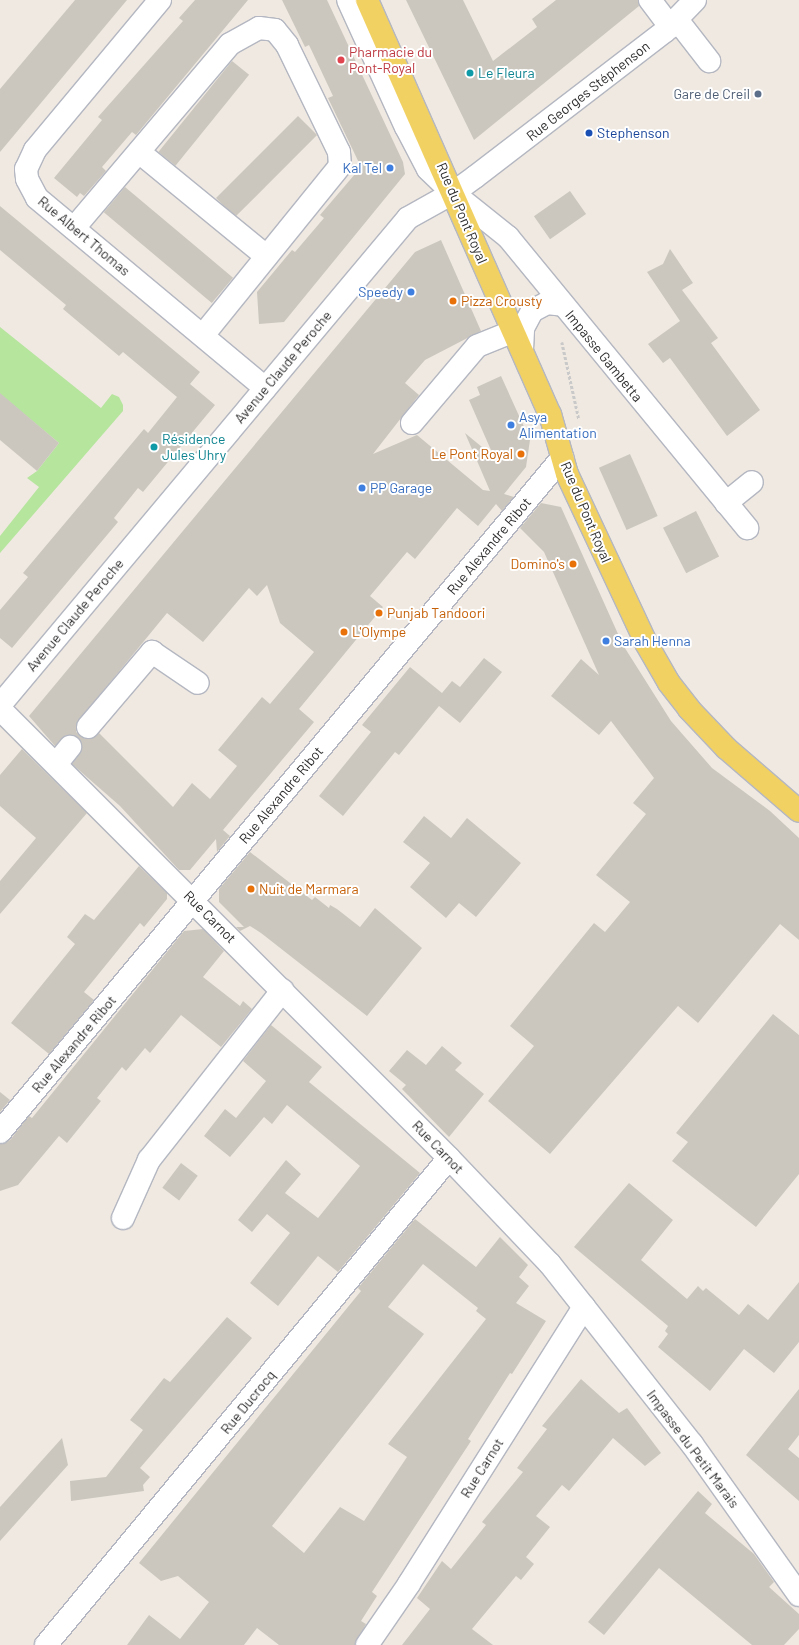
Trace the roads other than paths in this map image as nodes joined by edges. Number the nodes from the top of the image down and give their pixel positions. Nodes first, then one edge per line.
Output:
1 (160, 0) edge
2 (348, 0) edge
3 (367, 0) edge
4 (650, 0) edge
5 (695, 0) edge
6 (674, 24) junction
7 (709, 61) dead end
8 (139, 152) junction
9 (475, 177) joint
10 (453, 194) junction
11 (74, 228) junction
12 (266, 256) junction
13 (563, 305) junction
14 (514, 331) junction
15 (203, 335) junction
16 (522, 351) junction
17 (265, 388) junction
18 (412, 423) dead end
19 (562, 458) junction
20 (752, 482) dead end
21 (726, 503) junction
22 (747, 528) dead end
23 (198, 683) dead end
24 (0, 705) edge
25 (0, 709) edge
26 (88, 727) dead end
27 (799, 811) edge
28 (194, 900) junction
29 (283, 990) junction
30 (0, 1132) edge
31 (449, 1158) junction
32 (123, 1218) dead end
33 (584, 1307) junction
34 (799, 1594) edge
35 (46, 1645) edge
36 (367, 1645) edge

1 - 11 street, Rue Albert Thomas
2 - 10 street, Impasse Gambetta
3 - 10 main road, Rue du Pont Royal
4 - 6 street
5 - 6 street, Rue Georges Stéphenson
6 - 7 street
6 - 9 street, Rue Georges Stéphenson
8 - 11 street
8 - 12 street
8 - 12 street
9 - 10 street, Avenue Claude Peroche
10 - 13 street, Impasse Gambetta
10 - 14 main road, Rue du Pont Royal
10 - 17 street, Avenue Claude Peroche
11 - 15 street, Rue Albert Thomas
12 - 15 street
13 - 16 street
13 - 21 street, Impasse Gambetta
14 - 16 main road, Rue du Pont Royal
14 - 18 street
15 - 17 street, Rue Albert Thomas
16 - 19 main road, Rue du Pont Royal
17 - 24 street, Avenue Claude Peroche
19 - 27 main road, Rue du Pont Royal
19 - 28 street, Rue Alexandre Ribot
20 - 21 street
21 - 22 street, Impasse Gambetta
23 - 26 street
25 - 28 street, Rue Carnot
28 - 29 street, Rue Carnot
28 - 30 street, Rue Alexandre Ribot
29 - 31 street, Rue Carnot
29 - 32 street
31 - 33 street, Rue Carnot
31 - 35 street, Rue Ducrocq
33 - 34 street, Impasse du Petit Marais
33 - 36 street, Rue Carnot

